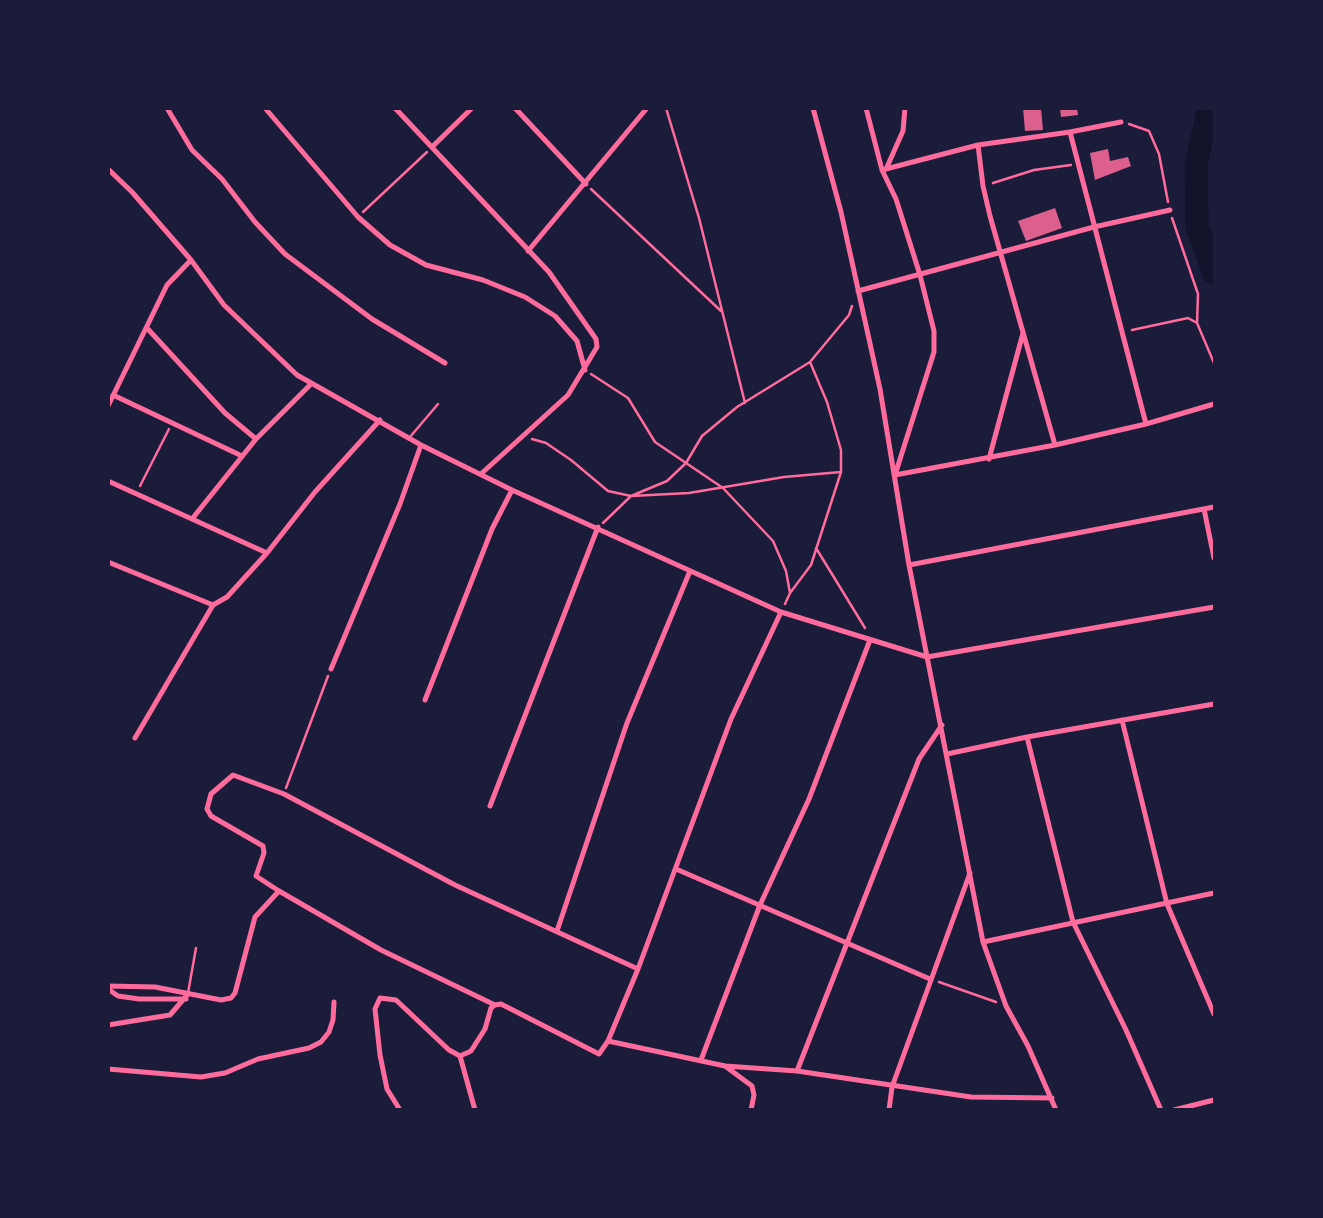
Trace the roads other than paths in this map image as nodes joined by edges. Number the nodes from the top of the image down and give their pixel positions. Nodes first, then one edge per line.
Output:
1 (167, 108) edge
2 (265, 108) edge
3 (395, 108) edge
4 (472, 108) edge
5 (515, 108) edge
6 (648, 108) edge
7 (813, 108) edge
8 (866, 108) edge
9 (905, 108) edge
10 (1121, 122) dead end
11 (1070, 132) junction
12 (978, 145) junction
13 (432, 148) junction
14 (108, 169) edge
15 (884, 169) junction
16 (586, 184) junction
17 (1170, 210) dead end
18 (1094, 227) junction
19 (528, 251) junction
20 (1000, 252) junction
21 (191, 260) junction
22 (920, 275) junction
23 (858, 290) junction
24 (147, 328) junction
25 (1023, 332) junction
26 (445, 363) dead end
27 (585, 370) junction
28 (311, 384) junction
29 (113, 395) junction
30 (438, 404) dead end
31 (1214, 404) edge
32 (108, 406) edge
33 (380, 420) junction
34 (1146, 424) junction
35 (410, 437) junction
36 (256, 439) junction
37 (421, 444) junction
38 (1055, 445) junction
39 (242, 456) junction
40 (989, 459) junction
41 (482, 473) junction
42 (895, 475) junction
43 (108, 481) edge
44 (512, 490) junction
45 (1214, 508) edge
46 (1204, 509) junction
47 (192, 519) junction
48 (598, 527) junction
49 (267, 553) junction
50 (1214, 558) edge
51 (108, 562) edge
52 (909, 565) junction
53 (690, 571) junction
54 (216, 603) junction
55 (1214, 607) edge
56 (781, 612) junction
57 (870, 640) junction
58 (927, 657) junction
59 (331, 670) road end
60 (425, 700) dead end
61 (1214, 707) edge
62 (1122, 720) junction
63 (942, 725) junction
64 (1027, 737) junction
65 (135, 738) dead end
66 (947, 754) junction
67 (490, 806) dead end
68 (676, 869) junction
69 (970, 873) junction
70 (279, 891) junction
71 (1214, 893) edge
72 (1167, 904) junction
73 (760, 905) junction
74 (1073, 922) junction
75 (557, 931) junction
76 (983, 942) junction
77 (847, 944) junction
78 (196, 948) dead end
79 (638, 969) junction
80 (930, 979) junction
81 (108, 987) edge
82 (187, 996) junction
83 (334, 1002) dead end
84 (495, 1005) junction
85 (1214, 1014) edge
86 (108, 1026) edge
87 (608, 1041) junction
88 (460, 1056) junction
89 (701, 1060) junction
90 (725, 1066) junction
91 (108, 1069) edge
92 (797, 1071) junction
93 (892, 1087) junction
94 (1052, 1098) junction
95 (1214, 1100) edge
96 (400, 1110) edge
97 (475, 1110) edge
98 (751, 1110) edge
99 (889, 1110) edge
100 (1056, 1110) edge
101 (1161, 1110) edge
102 (1174, 1110) edge

1 - 26 street
2 - 27 street
3 - 13 street
4 - 13 street
5 - 16 street
6 - 16 street
7 - 23 street
8 - 15 street
9 - 15 street
10 - 11 street
11 - 12 street
11 - 18 street
12 - 15 street
12 - 20 street
13 - 19 street
14 - 21 street
15 - 22 street
16 - 19 street
17 - 18 street
18 - 20 street
18 - 34 street
19 - 27 street
20 - 22 street
20 - 25 street
21 - 24 street
21 - 28 street
22 - 23 street
22 - 42 street
23 - 42 street
24 - 29 street
24 - 36 street
25 - 38 street
25 - 40 street
27 - 41 street
28 - 33 street
28 - 36 street
29 - 32 street
29 - 39 street
30 - 35 lane
31 - 34 street
33 - 35 street
33 - 49 street
34 - 38 street
35 - 37 street
36 - 39 street
37 - 41 street
37 - 59 street
38 - 40 street
39 - 47 street
40 - 42 street
41 - 44 street
42 - 52 street
43 - 47 street
44 - 48 street
44 - 60 street
45 - 46 street
46 - 50 street
46 - 52 street
47 - 49 street
48 - 53 street
48 - 67 street
49 - 54 street
51 - 54 street
52 - 58 street
53 - 56 street
53 - 75 street
54 - 65 street
55 - 58 street
56 - 57 street
56 - 68 street
57 - 58 street
57 - 73 street
58 - 63 street
61 - 62 street
62 - 64 street
62 - 72 street
63 - 66 street
63 - 77 street
64 - 66 street
64 - 74 street
66 - 69 street
68 - 73 street
68 - 79 street
69 - 76 street
69 - 80 street
70 - 75 street
70 - 82 street
70 - 84 street
71 - 72 street
72 - 74 street
72 - 85 street
73 - 77 street
73 - 89 street
74 - 76 street
74 - 101 street
75 - 79 street
76 - 94 street
77 - 80 street
77 - 92 street
78 - 82 lane
79 - 87 street
80 - 93 street
81 - 82 street
81 - 82 street
82 - 86 street
83 - 91 street
84 - 87 street
84 - 88 street
87 - 89 street
88 - 96 street
88 - 97 street
89 - 90 street
90 - 92 street
90 - 98 street
92 - 93 street
93 - 94 street
93 - 99 street
94 - 100 street
95 - 102 street

